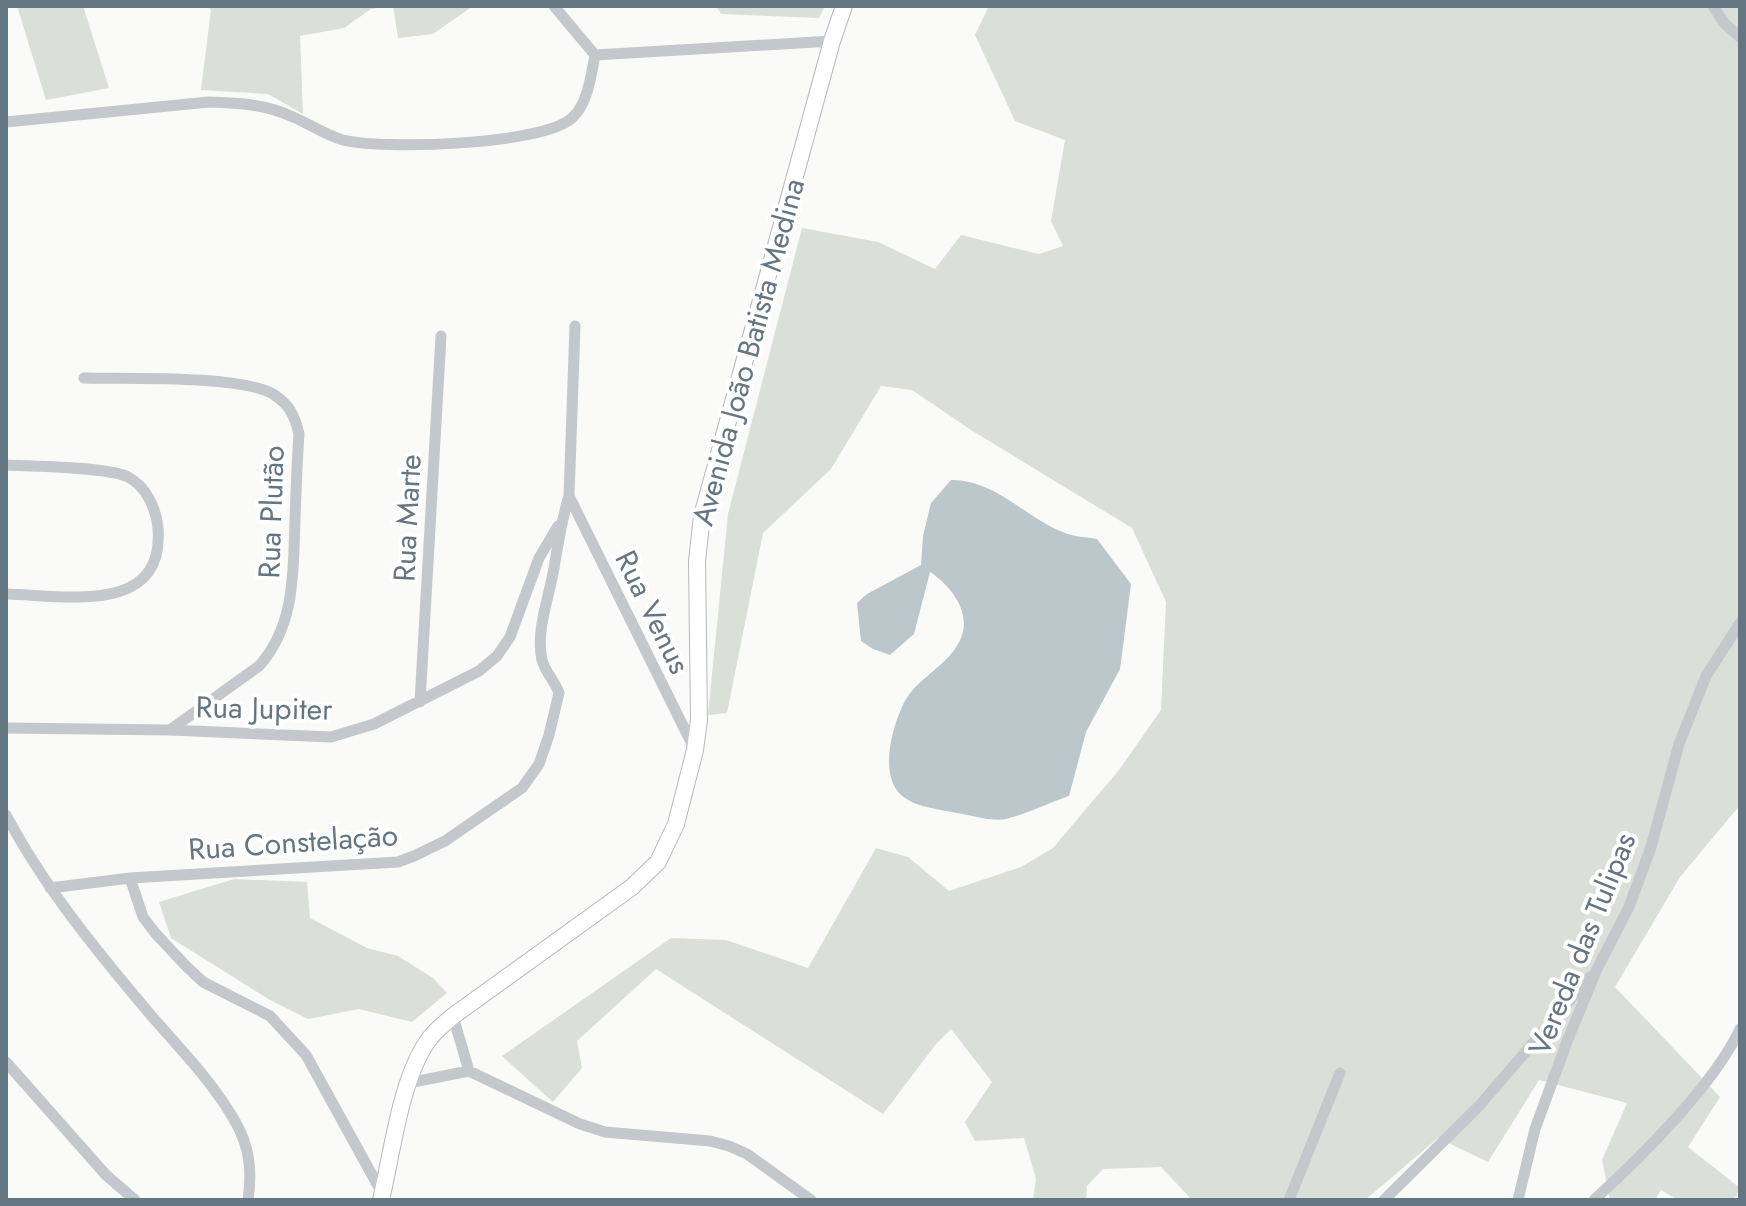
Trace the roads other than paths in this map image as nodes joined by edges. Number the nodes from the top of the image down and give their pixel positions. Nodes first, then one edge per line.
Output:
1 (554, 6) edge
2 (844, 6) edge
3 (1713, 6) edge
4 (1740, 37) edge
5 (832, 41) junction
6 (595, 55) junction
7 (6, 122) edge
8 (575, 326) dead end
9 (441, 336) dead end
10 (84, 378) dead end
11 (6, 465) edge
12 (569, 496) junction
13 (560, 522) junction
14 (6, 594) edge
15 (1740, 623) edge
16 (420, 702) junction
17 (6, 728) edge
18 (170, 730) junction
19 (695, 750) junction
20 (6, 815) edge
21 (130, 878) junction
22 (50, 888) junction
23 (1597, 969) junction
24 (453, 1016) junction
25 (1740, 1029) edge
26 (6, 1062) edge
27 (469, 1071) junction
28 (1340, 1073) dead end
29 (408, 1083) junction
30 (382, 1197) edge
31 (135, 1200) edge
32 (248, 1200) edge
33 (811, 1200) edge
34 (1289, 1200) edge
35 (1384, 1200) edge
36 (1518, 1200) edge
37 (1594, 1200) edge

1 - 6 street
2 - 5 main road, Avenida João Batista Medina
3 - 4 street
5 - 6 street
5 - 19 main road, Avenida João Batista Medina
6 - 7 street
8 - 12 street, Rua Constelação
9 - 16 street, Rua Marte
10 - 18 street, Rua Plutão
11 - 14 street
12 - 13 street, Rua Constelação
12 - 19 street, Rua Venus
13 - 16 street, Rua Jupiter
13 - 21 street, Rua Constelação
15 - 23 street, Vereda das Tulipas
16 - 18 street, Rua Jupiter
17 - 18 street, Rua Jupiter
19 - 24 main road, Avenida João Batista Medina
20 - 22 street
21 - 22 street, Rua Constelação
21 - 30 street
22 - 32 street
23 - 35 street
23 - 36 street, Vereda das Tulipas
24 - 27 street
24 - 29 main road, Avenida João Batista Medina
25 - 37 street
26 - 31 street
27 - 29 street
27 - 33 street
28 - 34 street
29 - 30 main road, Avenida João Batista Medina

